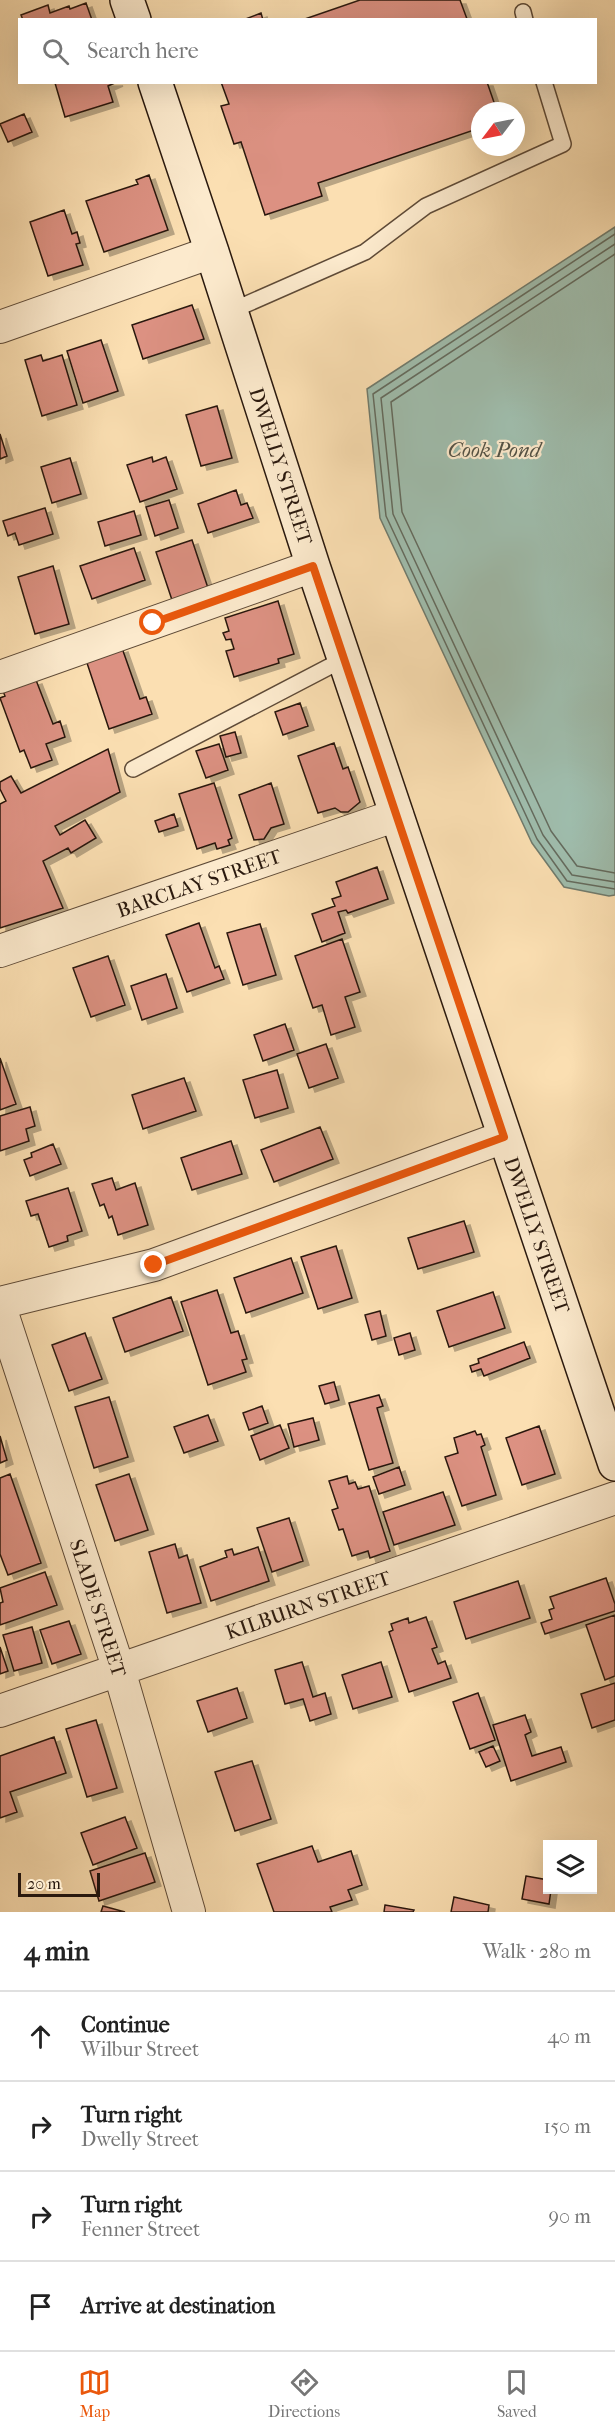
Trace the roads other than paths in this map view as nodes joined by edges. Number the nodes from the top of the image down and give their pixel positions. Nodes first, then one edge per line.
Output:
1 (127, 0) edge
2 (133, 18) edge
3 (156, 84) edge
4 (545, 84) edge
5 (212, 252) junction
6 (231, 311) junction
7 (0, 327) edge
8 (313, 566) junction
9 (344, 659) junction
10 (0, 677) edge
11 (133, 769) dead end
12 (397, 814) junction
13 (0, 951) edge
14 (504, 1137) junction
15 (0, 1305) edge
16 (615, 1464) edge
17 (615, 1498) edge
18 (119, 1670) junction
19 (0, 1711) edge
20 (189, 1912) edge

1 - 2 main road
3 - 5 main road, DWELLY STREET
4 - 6 lane
5 - 6 main road, DWELLY STREET
5 - 7 street
6 - 8 main road, DWELLY STREET
8 - 9 main road, DWELLY STREET
8 - 10 street
9 - 11 lane
9 - 12 main road, DWELLY STREET
12 - 13 street, BARCLAY STREET
12 - 14 main road, DWELLY STREET
14 - 15 street
14 - 16 main road, DWELLY STREET
15 - 18 street, SLADE STREET
17 - 18 street, KILBURN STREET
18 - 19 street, KILBURN STREET
18 - 20 street, SLADE STREET

